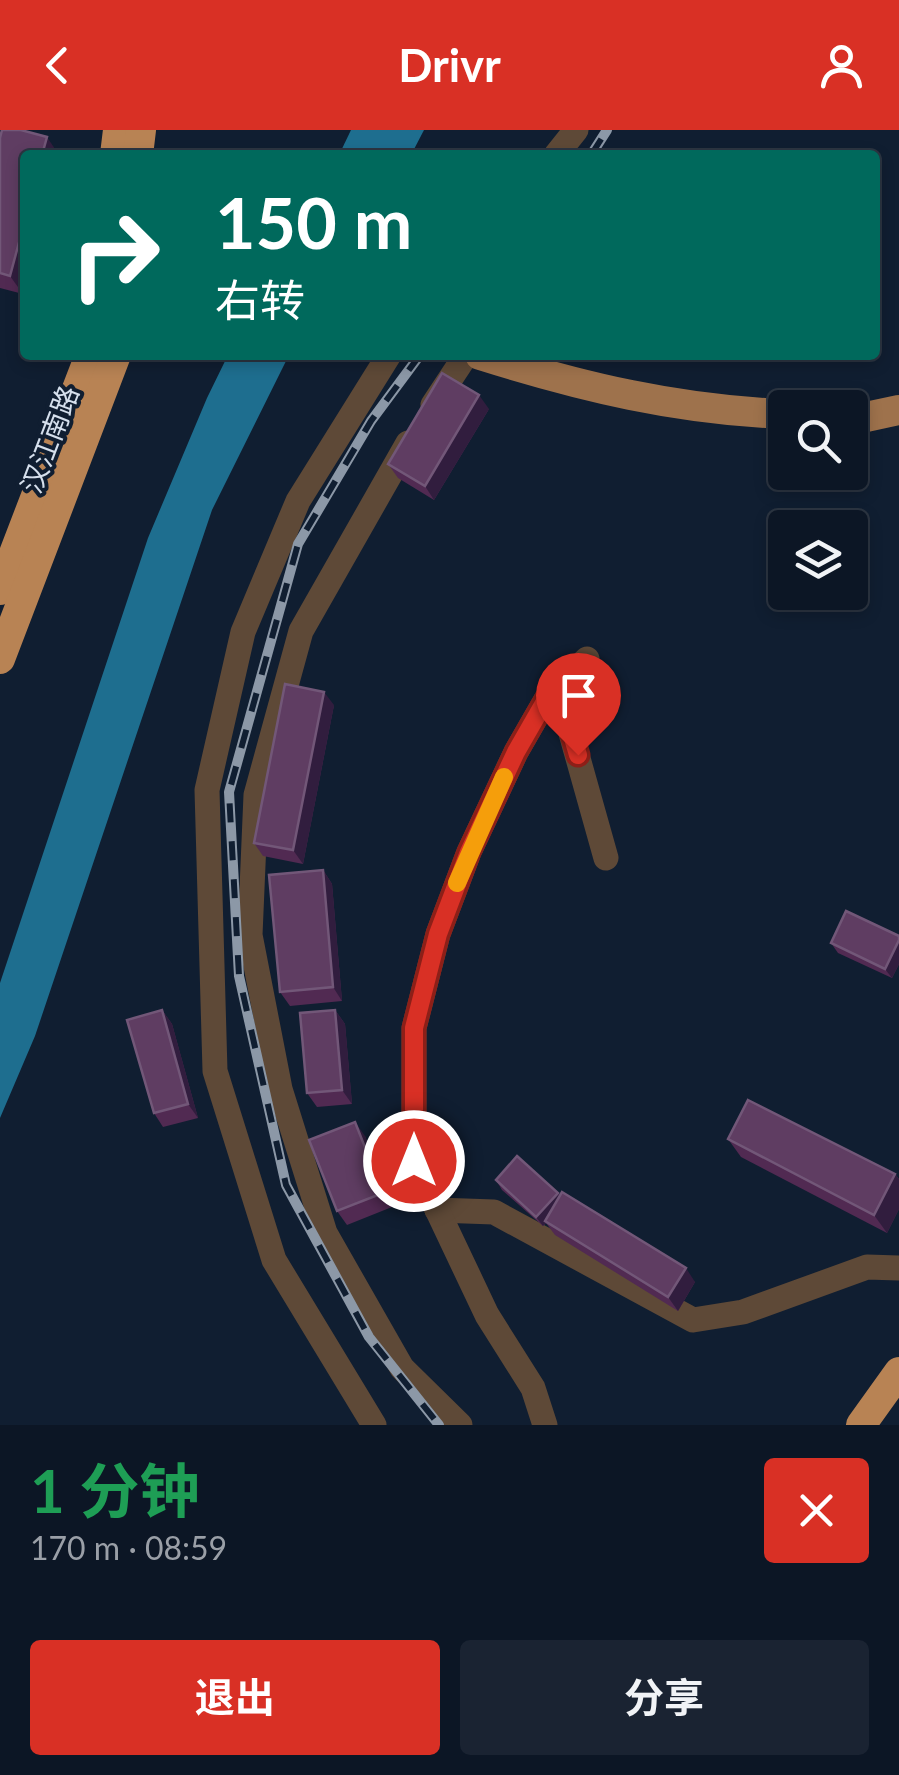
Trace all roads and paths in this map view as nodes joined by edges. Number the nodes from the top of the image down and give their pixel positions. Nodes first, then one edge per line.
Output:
1 (576, 130) edge
2 (560, 150) edge
3 (88, 360) edge
4 (114, 360) edge
5 (386, 360) edge
6 (463, 360) edge
7 (496, 360) edge
8 (899, 410) edge
9 (768, 412) edge
10 (868, 417) edge
11 (0, 590) edge
12 (0, 659) edge
13 (587, 659) dead end
14 (558, 687) junction
15 (606, 858) dead end
16 (437, 1210) junction
17 (899, 1268) edge
18 (899, 1372) edge
19 (374, 1425) edge
20 (460, 1425) edge
21 (545, 1425) edge
22 (861, 1425) edge

1 - 2 street
3 - 11 highway, 汉江南路
4 - 12 highway, 汉江南路
5 - 19 street
6 - 20 street
7 - 9 main road
8 - 10 main road
13 - 14 street
14 - 15 street
14 - 16 street
16 - 17 street
16 - 21 street
18 - 22 highway

